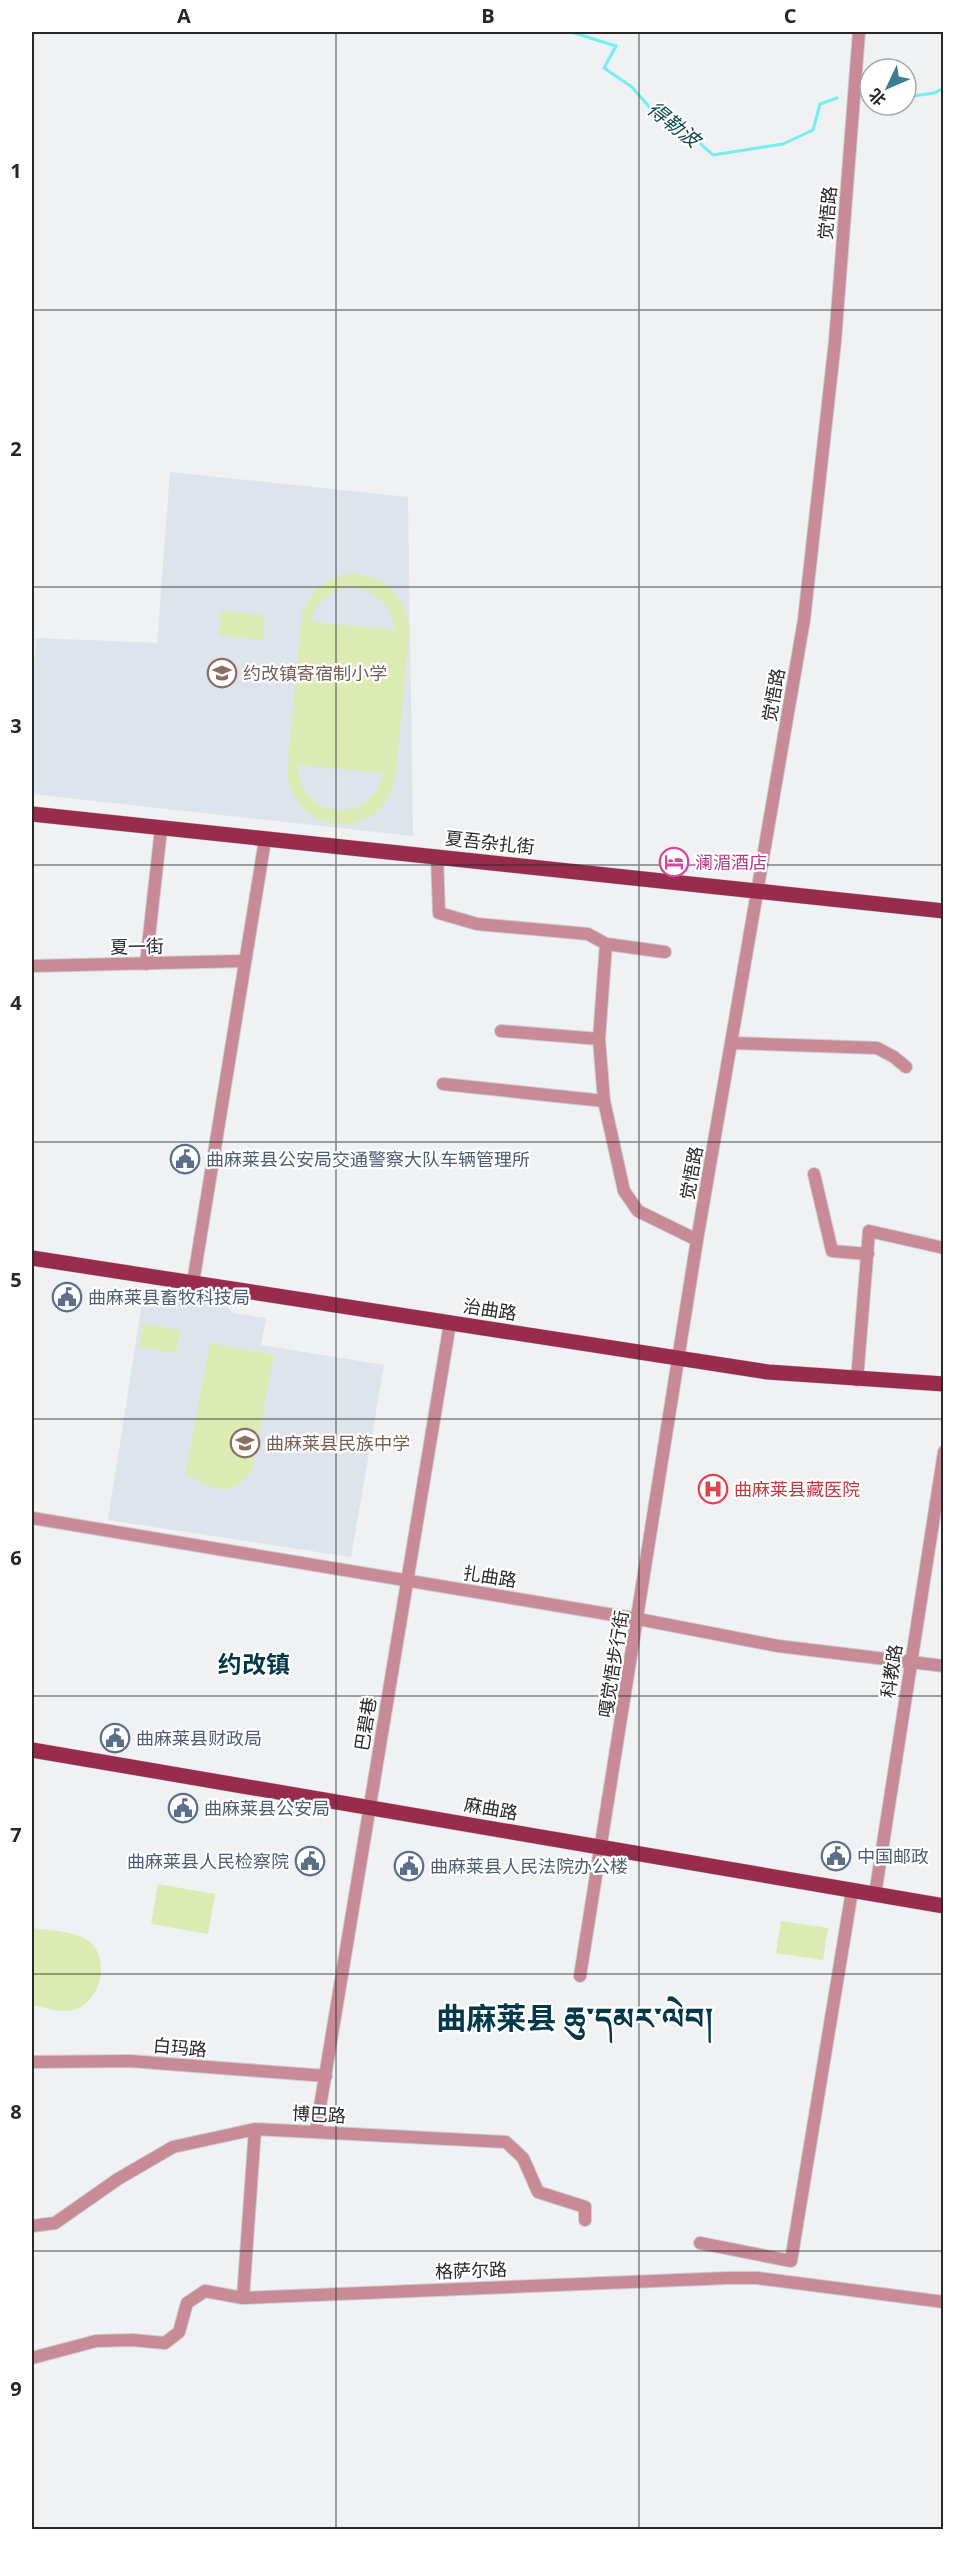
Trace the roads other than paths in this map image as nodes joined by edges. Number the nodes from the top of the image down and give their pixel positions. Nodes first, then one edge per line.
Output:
1 (859, 32) edge
2 (32, 814) edge
3 (161, 829) junction
4 (265, 840) junction
5 (438, 856) junction
6 (759, 891) junction
7 (944, 911) edge
8 (606, 944) junction
9 (664, 952) dead end
10 (244, 962) junction
11 (146, 964) junction
12 (32, 966) edge
13 (501, 1031) dead end
14 (599, 1039) junction
15 (732, 1043) junction
16 (906, 1067) dead end
17 (443, 1084) dead end
18 (604, 1101) junction
19 (814, 1174) dead end
20 (697, 1240) junction
21 (944, 1248) edge
22 (868, 1254) junction
23 (32, 1258) edge
24 (193, 1283) junction
25 (450, 1323) junction
26 (679, 1358) junction
27 (857, 1380) junction
28 (944, 1384) edge
29 (944, 1452) edge
30 (32, 1518) edge
31 (406, 1580) junction
32 (638, 1618) junction
33 (911, 1660) junction
34 (944, 1666) edge
35 (32, 1750) edge
36 (371, 1807) junction
37 (602, 1847) junction
38 (852, 1891) junction
39 (875, 1895) junction
40 (944, 1906) edge
41 (580, 1976) dead end
42 (32, 2062) edge
43 (326, 2076) junction
44 (255, 2129) junction
45 (316, 2132) junction
46 (585, 2220) dead end
47 (32, 2226) edge
48 (700, 2243) dead end
49 (243, 2298) junction
50 (944, 2302) edge
51 (32, 2358) edge

1 - 6 street, 觉悟路
2 - 3 main road, 夏吾杂扎街
3 - 4 main road, 夏吾杂扎街
3 - 11 street
4 - 5 main road, 夏吾杂扎街
4 - 10 street
5 - 6 main road, 夏吾杂扎街
5 - 8 street
6 - 7 main road, 夏吾杂扎街
6 - 15 street, 觉悟路
8 - 9 street
8 - 14 street
10 - 11 street, 夏一街
10 - 24 street
11 - 12 street, 夏一街
13 - 14 street
14 - 18 street
15 - 16 street
15 - 20 street, 觉悟路
17 - 18 street
18 - 20 street
19 - 22 street
20 - 26 street, 觉悟路
21 - 22 street
22 - 27 street
23 - 24 main road, 治曲路
24 - 25 main road, 治曲路
25 - 26 main road, 治曲路
25 - 31 street, 巴碧巷
26 - 27 main road, 治曲路
26 - 32 street, 嘎觉悟步行街
27 - 28 main road, 治曲路
29 - 33 street, 科教路
30 - 31 street, 扎曲路
31 - 32 street, 扎曲路
31 - 36 street, 巴碧巷
32 - 33 street, 扎曲路
32 - 37 street, 嘎觉悟步行街
33 - 34 street, 扎曲路
33 - 39 street, 科教路
35 - 36 main road, 麻曲路
36 - 37 main road, 麻曲路
36 - 43 street, 巴碧巷
37 - 38 main road, 麻曲路
37 - 41 street, 嘎觉悟步行街
38 - 39 main road, 麻曲路
38 - 48 street
39 - 40 main road, 麻曲路
42 - 43 street, 白玛路
43 - 45 street, 巴碧巷
44 - 45 street, 博巴路
44 - 47 street, 博巴路
44 - 49 street
45 - 46 street, 博巴路
49 - 50 street, 格萨尔路
49 - 51 street, 格萨尔路

